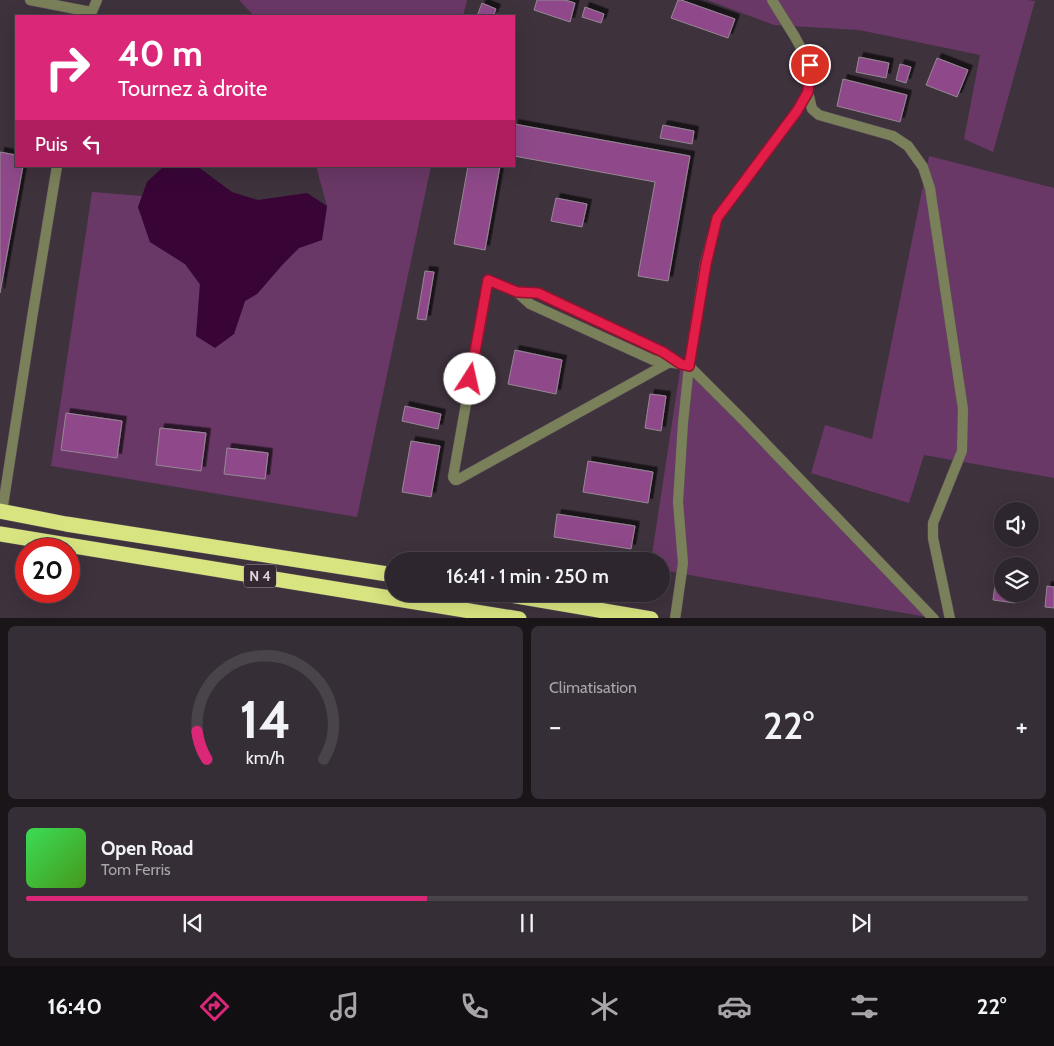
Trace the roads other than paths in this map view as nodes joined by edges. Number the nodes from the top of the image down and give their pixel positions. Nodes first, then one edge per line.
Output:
1 (30, 0) edge
2 (96, 0) edge
3 (772, 0) edge
4 (91, 14) edge
5 (808, 92) junction
6 (57, 167) edge
7 (517, 292) junction
8 (670, 362) junction
9 (685, 365) junction
10 (3, 488) edge
11 (1, 511) edge
12 (0, 534) edge
13 (385, 574) edge
14 (553, 602) edge
15 (519, 618) edge
16 (651, 618) edge
17 (675, 618) edge
18 (934, 618) edge
19 (950, 618) edge

1 - 4 street
2 - 4 street
3 - 5 street
5 - 9 street
5 - 19 street
6 - 10 street
7 - 8 street
7 - 8 street
7 - 9 street
8 - 9 street
9 - 17 street
9 - 18 street
10 - 11 street
11 - 13 highway, N 4
12 - 15 highway, N 4
14 - 16 highway

